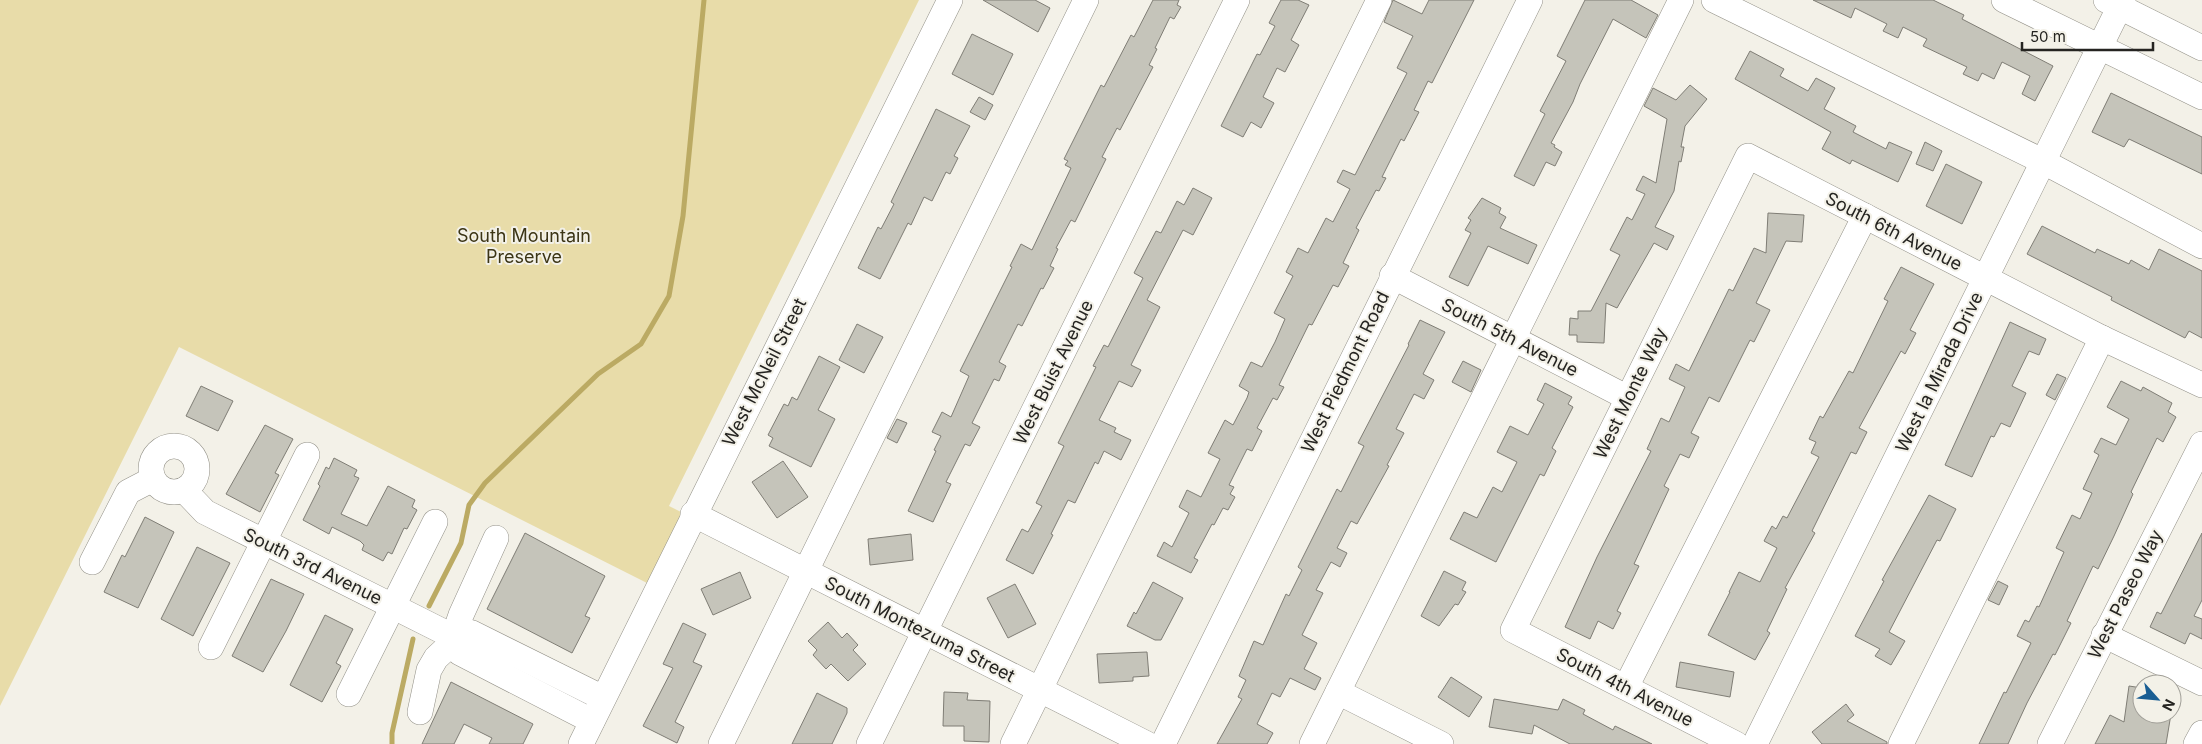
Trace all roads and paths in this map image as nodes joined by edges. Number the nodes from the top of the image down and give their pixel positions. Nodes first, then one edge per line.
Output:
1 (950, 0) edge
2 (1086, 0) edge
3 (1237, 0) edge
4 (1379, 0) edge
5 (1530, 0) edge
6 (1681, 0) edge
7 (1714, 0) edge
8 (2004, 0) edge
9 (2116, 2) edge
10 (2099, 48) junction
11 (2202, 48) edge
12 (2202, 97) edge
13 (1748, 156) joint
14 (2042, 162) junction
15 (1865, 216) junction
16 (2202, 246) edge
17 (1392, 276) junction
18 (1986, 278) junction
19 (1513, 338) junction
20 (2102, 338) junction
21 (2202, 385) edge
22 (1628, 398) junction
23 (2202, 444) edge
24 (307, 455) dead end
25 (153, 478) junction
26 (184, 490) junction
27 (693, 514) junction
28 (435, 522) dead end
29 (496, 538) dead end
30 (263, 541) junction
31 (92, 562) dead end
32 (806, 572) junction
33 (393, 606) junction
34 (1513, 630) joint
35 (924, 632) junction
36 (2104, 635) junction
37 (452, 637) junction
38 (211, 647) dead end
39 (2202, 684) edge
40 (1626, 687) junction
41 (1040, 689) junction
42 (1338, 692) junction
43 (349, 694) dead end
44 (603, 698) junction
45 (420, 712) dead end
46 (592, 721) junction
47 (2202, 733) edge
48 (581, 744) edge
49 (721, 744) edge
50 (869, 744) edge
51 (1013, 744) edge
52 (1147, 744) edge
53 (1163, 744) edge
54 (1312, 744) edge
55 (1441, 744) edge
56 (1736, 744) edge
57 (1755, 744) edge
58 (1901, 744) edge
59 (2050, 744) edge
60 (2196, 744) edge

1 - 27 street, West McNeil Street
2 - 32 street
3 - 35 street, West Buist Avenue
4 - 41 street
5 - 17 street, West Piedmont Road
6 - 19 street
7 - 14 street
8 - 10 street
9 - 10 street, West la Mirada Drive
9 - 11 street
10 - 12 street
10 - 14 street, West la Mirada Drive
13 - 15 street, South 6th Avenue
13 - 22 street, West Monte Way
14 - 16 street
14 - 18 street, West la Mirada Drive
15 - 18 street, South 6th Avenue
15 - 40 street
17 - 19 street, South 5th Avenue
17 - 53 street, West Piedmont Road
18 - 20 street, South 6th Avenue
18 - 57 street, West la Mirada Drive
19 - 22 street, South 5th Avenue
19 - 42 street
20 - 21 street, South 6th Avenue
20 - 58 street
22 - 34 street, West Monte Way
23 - 36 street, West Paseo Way
24 - 30 street
25 - 26 street
25 - 26 street
25 - 31 street
26 - 30 street, South 3rd Avenue
27 - 32 street, South Montezuma Street
27 - 44 street, West McNeil Street
28 - 33 street
29 - 37 street
30 - 33 street, South 3rd Avenue
30 - 38 street
32 - 35 street, South Montezuma Street
32 - 49 street
33 - 37 street, South 3rd Avenue
33 - 43 street
34 - 40 street, South 4th Avenue
35 - 41 street, South Montezuma Street
35 - 50 street, West Buist Avenue
36 - 39 street
36 - 59 street, West Paseo Way
37 - 44 street, South 3rd Avenue
37 - 45 street
37 - 46 street, South 3rd Avenue
40 - 56 street, South 4th Avenue
41 - 51 street
41 - 52 street, South Montezuma Street
42 - 54 street
42 - 55 street
44 - 46 street, West McNeil Street
46 - 48 street, West McNeil Street
47 - 60 street

